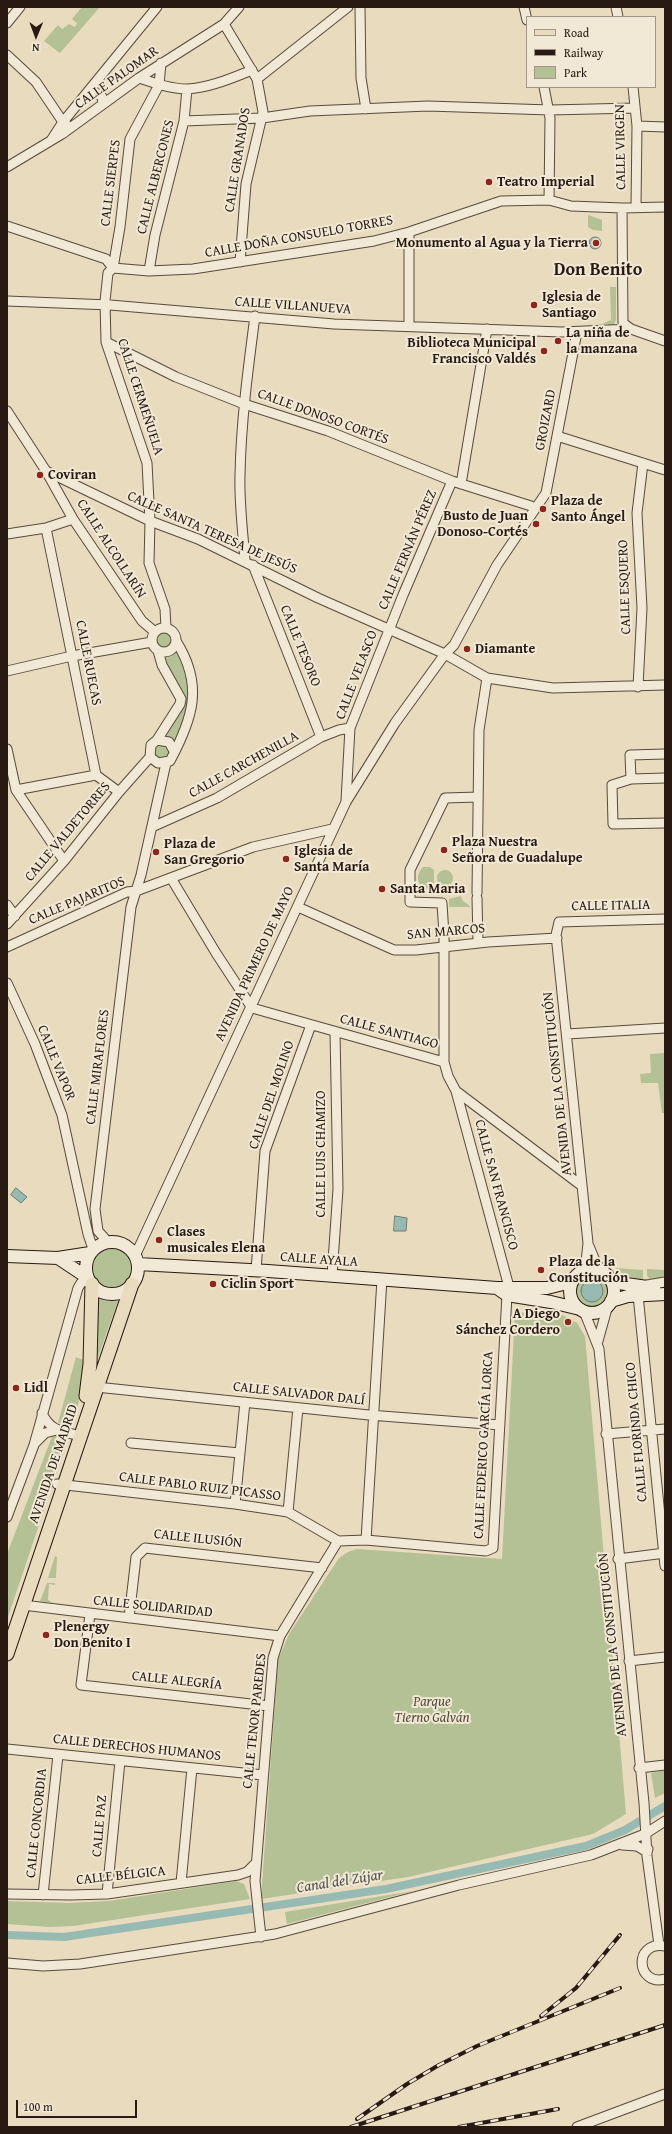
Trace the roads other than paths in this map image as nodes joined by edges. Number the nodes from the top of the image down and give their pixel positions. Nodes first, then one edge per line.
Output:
1 (20, 7) edge
2 (157, 7) edge
3 (240, 7) edge
4 (348, 7) edge
5 (360, 7) edge
6 (7, 23) edge
7 (224, 24) junction
8 (7, 55) edge
9 (161, 64) junction
10 (252, 70) junction
11 (139, 78) junction
12 (257, 79) junction
13 (159, 84) junction
14 (544, 88) edge
15 (633, 88) edge
16 (187, 89) junction
17 (87, 94) junction
18 (103, 104) junction
19 (635, 108) junction
20 (366, 109) junction
21 (550, 110) junction
22 (94, 111) junction
23 (262, 118) junction
24 (184, 121) junction
25 (63, 122) junction
26 (76, 124) junction
27 (637, 126) junction
28 (665, 127) edge
29 (50, 142) junction
30 (7, 167) edge
31 (549, 200) junction
32 (594, 207) junction
33 (665, 207) edge
34 (628, 208) junction
35 (621, 221) junction
36 (7, 226) edge
37 (409, 232) junction
38 (240, 262) junction
39 (113, 268) junction
40 (149, 271) junction
41 (7, 300) edge
42 (105, 305) junction
43 (255, 316) junction
44 (410, 326) junction
45 (624, 327) junction
46 (487, 330) junction
47 (577, 332) junction
48 (665, 341) edge
49 (106, 342) junction
50 (244, 404) junction
51 (7, 411) edge
52 (557, 436) junction
53 (643, 463) junction
54 (665, 470) edge
55 (46, 471) junction
56 (456, 482) junction
57 (534, 509) junction
58 (73, 519) junction
59 (150, 521) junction
60 (46, 528) junction
61 (7, 534) edge
62 (244, 561) junction
63 (254, 565) junction
64 (166, 628) junction
65 (390, 629) junction
66 (153, 637) junction
67 (176, 640) junction
68 (158, 651) junction
69 (445, 654) junction
70 (72, 656) junction
71 (7, 671) edge
72 (487, 678) junction
73 (665, 685) edge
74 (638, 687) junction
75 (350, 728) junction
76 (321, 737) junction
77 (157, 740) junction
78 (7, 749) edge
79 (174, 751) junction
80 (150, 754) junction
81 (665, 754) edge
82 (168, 762) junction
83 (96, 775) junction
84 (665, 778) edge
85 (631, 779) junction
86 (16, 790) junction
87 (119, 792) junction
88 (478, 797) junction
89 (346, 802) junction
90 (665, 823) edge
91 (152, 827) junction
92 (332, 829) junction
93 (318, 833) junction
94 (327, 841) junction
95 (64, 861) junction
96 (141, 875) junction
97 (171, 878) junction
98 (151, 886) junction
99 (136, 891) junction
100 (7, 905) edge
101 (298, 907) junction
102 (15, 916) junction
103 (665, 919) edge
104 (559, 922) joint
105 (7, 924) edge
106 (557, 938) junction
107 (478, 942) junction
108 (7, 947) edge
109 (444, 947) junction
110 (7, 983) edge
111 (252, 1008) junction
112 (311, 1025) junction
113 (665, 1028) edge
114 (334, 1032) junction
115 (567, 1034) junction
116 (444, 1062) junction
117 (456, 1090) junction
118 (580, 1165) junction
119 (569, 1177) junction
120 (582, 1186) junction
121 (96, 1198) junction
122 (80, 1200) junction
123 (88, 1234) junction
124 (108, 1242) junction
125 (588, 1243) junction
126 (92, 1251) junction
127 (78, 1255) junction
128 (7, 1256) edge
129 (58, 1258) junction
130 (140, 1258) junction
131 (73, 1266) junction
132 (256, 1270) junction
133 (603, 1272) junction
134 (332, 1276) junction
135 (577, 1276) junction
136 (382, 1279) junction
137 (89, 1280) junction
138 (665, 1282) edge
139 (616, 1283) junction
140 (132, 1284) junction
141 (78, 1288) junction
142 (665, 1289) edge
143 (504, 1290) junction
144 (644, 1293) junction
145 (665, 1294) edge
146 (665, 1299) edge
147 (610, 1303) junction
148 (582, 1310) junction
149 (598, 1341) junction
150 (96, 1388) junction
151 (245, 1402) junction
152 (298, 1408) junction
153 (42, 1413) junction
154 (375, 1415) junction
155 (500, 1425) junction
156 (665, 1429) edge
157 (57, 1430) junction
158 (651, 1430) junction
159 (606, 1434) junction
160 (76, 1435) junction
161 (131, 1443) dead end
162 (34, 1445) junction
163 (240, 1453) junction
164 (60, 1484) junction
165 (235, 1504) junction
166 (288, 1512) junction
167 (7, 1517) edge
168 (366, 1540) junction
169 (338, 1541) junction
170 (664, 1553) edge
171 (618, 1559) junction
172 (665, 1566) edge
173 (322, 1568) junction
174 (23, 1605) junction
175 (90, 1614) junction
176 (129, 1618) junction
177 (7, 1634) edge
178 (280, 1636) junction
179 (7, 1654) edge
180 (665, 1657) edge
181 (628, 1661) junction
182 (269, 1706) junction
183 (7, 1749) edge
184 (58, 1754) junction
185 (120, 1761) junction
186 (665, 1765) edge
187 (192, 1768) junction
188 (639, 1768) junction
189 (263, 1775) junction
190 (652, 1827) edge
191 (621, 1845) junction
192 (647, 1852) junction
193 (256, 1863) junction
194 (238, 1875) junction
195 (181, 1883) junction
196 (255, 1893) junction
197 (7, 1894) edge
198 (108, 1894) junction
199 (43, 1895) junction
200 (261, 1937) junction
201 (662, 1946) edge
202 (7, 1963) edge
203 (665, 1979) edge
204 (665, 2094) edge
205 (577, 2127) edge

1 - 6 street
2 - 17 street
3 - 7 street, CALLE PALOMAR
4 - 12 street
5 - 20 street
7 - 9 street, CALLE PALOMAR
7 - 10 street, CALLE GRANADOS
8 - 25 street
9 - 11 street, CALLE PALOMAR
9 - 13 street
10 - 12 street, CALLE GRANADOS
10 - 16 street
11 - 13 street
11 - 18 street, CALLE PALOMAR
12 - 23 street, CALLE GRANADOS
13 - 16 street
13 - 39 street, CALLE SIERPES
14 - 21 street
15 - 19 street, CALLE VIRGEN
16 - 24 street, CALLE ALBERCONES
17 - 18 street
17 - 22 street
17 - 25 street
18 - 22 street, CALLE PALOMAR
19 - 21 street
19 - 27 street, CALLE VIRGEN
20 - 21 street
20 - 23 street
21 - 31 street
22 - 26 street, CALLE PALOMAR
23 - 24 street
23 - 38 street, CALLE GRANADOS
24 - 40 street, CALLE ALBERCONES
25 - 26 street
25 - 29 street
26 - 29 street, CALLE PALOMAR
27 - 28 street
27 - 34 street, CALLE VIRGEN
29 - 30 street, CALLE PALOMAR
31 - 32 street, CALLE DOÑA CONSUELO TORRES
31 - 37 street, CALLE DOÑA CONSUELO TORRES
32 - 34 street, CALLE DOÑA CONSUELO TORRES
32 - 35 street
33 - 34 street, CALLE DOÑA CONSUELO TORRES
34 - 35 street, CALLE VIRGEN
35 - 45 street, CALLE VIRGEN
36 - 39 street
37 - 38 street, CALLE DOÑA CONSUELO TORRES
37 - 44 street
38 - 40 street, CALLE DOÑA CONSUELO TORRES
39 - 40 street, CALLE DOÑA CONSUELO TORRES
39 - 42 street
41 - 42 street, CALLE VILLANUEVA
42 - 43 street, CALLE VILLANUEVA
42 - 49 street, CALLE CERMEÑUELA
43 - 44 street, CALLE VILLANUEVA
43 - 50 street
44 - 46 street, CALLE VILLANUEVA
45 - 47 street, CALLE VILLANUEVA
45 - 48 street
46 - 47 street, CALLE VILLANUEVA
46 - 56 street, CALLE FERNÁN PÉREZ
47 - 52 street, GROIZARD
49 - 50 street, CALLE DONOSO CORTÉS
49 - 59 street, CALLE CERMEÑUELA
50 - 56 street, CALLE DONOSO CORTÉS
50 - 62 street
51 - 55 street, CALLE ALCOLLARÍN
52 - 53 street
52 - 57 street, GROIZARD
53 - 54 street
53 - 74 street, CALLE ESQUERO
55 - 58 street, CALLE ALCOLLARÍN
55 - 59 street, CALLE SANTA TERESA DE JESÚS
56 - 57 street, CALLE DONOSO CORTÉS
56 - 65 street, CALLE FERNÁN PÉREZ
57 - 69 street, GROIZARD
58 - 60 street
58 - 66 street, CALLE ALCOLLARÍN
59 - 62 street, CALLE SANTA TERESA DE JESÚS
59 - 64 street, CALLE CERMEÑUELA
60 - 61 street
60 - 70 street, CALLE RUECAS
62 - 63 street, CALLE SANTA TERESA DE JESÚS
63 - 65 street, CALLE SANTA TERESA DE JESÚS
63 - 76 street, CALLE TESORO
64 - 66 street
64 - 67 street
65 - 69 street, CALLE SANTA TERESA DE JESÚS
65 - 75 street, CALLE VELASCO
66 - 68 street
66 - 70 street
67 - 68 street
67 - 79 street
68 - 77 street, CALLE VALDETORRES
69 - 72 street, CALLE SANTA TERESA DE JESÚS
69 - 89 street, AVENIDA PRIMERO DE MAYO
70 - 71 street
70 - 83 street, CALLE RUECAS
72 - 74 street
72 - 88 street
73 - 74 street
75 - 76 street, CALLE CARCHENILLA
75 - 89 street, CALLE VELASCO
76 - 91 street, CALLE CARCHENILLA
77 - 79 street
77 - 80 street, CALLE VALDETORRES
78 - 86 street
79 - 82 street
80 - 82 street
80 - 87 street, CALLE VALDETORRES
81 - 85 street
82 - 91 street
83 - 86 street
83 - 87 street
84 - 85 street
85 - 90 street
86 - 95 street
87 - 95 street, CALLE VALDETORRES
88 - 107 street
88 - 109 street
89 - 92 street, AVENIDA PRIMERO DE MAYO
91 - 96 street
92 - 93 street
92 - 94 street, AVENIDA PRIMERO DE MAYO
93 - 94 street
93 - 97 street
94 - 101 street, AVENIDA PRIMERO DE MAYO
95 - 102 street, CALLE VALDETORRES
96 - 98 street
96 - 99 street
97 - 98 street
97 - 111 street
98 - 99 street
99 - 108 street, CALLE PAJARITOS
99 - 121 street, CALLE MIRAFLORES
100 - 102 street
101 - 109 street, SAN MARCOS
101 - 111 street, AVENIDA PRIMERO DE MAYO
102 - 105 street, CALLE VALDETORRES
103 - 104 street, CALLE ITALIA
104 - 106 street, AVENIDA DE LA CONSTITUCIÓN
106 - 107 street, SAN MARCOS
106 - 115 street, AVENIDA DE LA CONSTITUCIÓN
107 - 109 street, SAN MARCOS
109 - 116 street
110 - 122 street, CALLE VAPOR
111 - 112 street, CALLE SANTIAGO
111 - 130 street, AVENIDA PRIMERO DE MAYO
112 - 114 street, CALLE SANTIAGO
112 - 132 street, CALLE DEL MOLINO
113 - 115 street
114 - 116 street, CALLE SANTIAGO
114 - 134 street, CALLE LUIS CHAMIZO
115 - 118 street, AVENIDA DE LA CONSTITUCIÓN
116 - 117 street, CALLE SANTIAGO
117 - 119 street, CALLE SANTIAGO
117 - 143 street, CALLE SAN FRANCISCO
118 - 119 street
118 - 120 street, AVENIDA DE LA CONSTITUCIÓN
119 - 120 street, CALLE SANTIAGO
120 - 125 street, AVENIDA DE LA CONSTITUCIÓN
121 - 122 street
121 - 124 street, CALLE MIRAFLORES
122 - 123 street, CALLE VAPOR
123 - 126 street, CALLE VAPOR
123 - 127 street
124 - 126 main road
124 - 130 main road
125 - 133 street, AVENIDA DE LA CONSTITUCIÓN
125 - 135 street, AVENIDA DE LA CONSTITUCIÓN
126 - 127 main road
126 - 137 main road
127 - 129 main road
128 - 129 main road
129 - 131 main road
130 - 132 main road, CALLE AYALA
130 - 140 main road
131 - 137 main road
131 - 141 street
132 - 134 main road, CALLE AYALA
133 - 135 main road
133 - 139 main road
134 - 136 main road, CALLE AYALA
135 - 143 main road, CALLE AYALA
135 - 148 main road
136 - 143 main road, CALLE AYALA
136 - 154 street
137 - 140 main road
137 - 141 street
137 - 160 main road, AVENIDA DE MADRID
138 - 139 street
139 - 144 main road
139 - 147 main road
140 - 150 main road, AVENIDA DE MADRID
141 - 153 street, AVENIDA DE MADRID
142 - 144 main road
143 - 148 main road, CALLE AYALA
143 - 155 street, CALLE FEDERICO GARCÍA LORCA
144 - 145 main road
144 - 146 street
144 - 147 main road
144 - 158 street, CALLE FLORINDA CHICO
147 - 148 main road
147 - 149 street
148 - 149 street
149 - 159 street, AVENIDA DE LA CONSTITUCIÓN
150 - 151 street, CALLE SALVADOR DALÍ
150 - 160 main road, AVENIDA DE MADRID
151 - 152 street, CALLE SALVADOR DALÍ
151 - 163 street
152 - 154 street, CALLE SALVADOR DALÍ
152 - 166 street
153 - 157 street
153 - 162 street, AVENIDA DE MADRID
154 - 155 street, CALLE SALVADOR DALÍ
154 - 168 street
155 - 168 street, CALLE FEDERICO GARCÍA LORCA
156 - 158 street
157 - 160 street
157 - 162 street
158 - 159 street
158 - 170 street, CALLE FLORINDA CHICO
159 - 171 street, AVENIDA DE LA CONSTITUCIÓN
160 - 164 main road, AVENIDA DE MADRID
161 - 163 street
162 - 167 street, AVENIDA DE MADRID
163 - 165 street
164 - 165 street, CALLE PABLO RUIZ PICASSO
164 - 174 main road, AVENIDA DE MADRID
164 - 177 main road, AVENIDA DE MADRID
165 - 166 street, CALLE PABLO RUIZ PICASSO
166 - 169 street, CALLE PABLO RUIZ PICASSO
168 - 169 street
169 - 173 street, CALLE TENOR PAREDES
170 - 171 street
170 - 172 street, CALLE FLORINDA CHICO
171 - 181 street, AVENIDA DE LA CONSTITUCIÓN
173 - 176 street, CALLE ILUSIÓN
173 - 178 street, CALLE TENOR PAREDES
174 - 175 street, CALLE SOLIDARIDAD
174 - 179 main road, AVENIDA DE MADRID
175 - 176 street, CALLE SOLIDARIDAD
175 - 182 street, CALLE ALEGRÍA
176 - 178 street, CALLE SOLIDARIDAD
178 - 182 street, CALLE TENOR PAREDES
180 - 181 street
181 - 188 street, AVENIDA DE LA CONSTITUCIÓN
182 - 189 street, CALLE TENOR PAREDES
183 - 184 street, CALLE DERECHOS HUMANOS
184 - 185 street, CALLE DERECHOS HUMANOS
184 - 199 street, CALLE CONCORDIA
185 - 187 street, CALLE DERECHOS HUMANOS
185 - 198 street, CALLE PAZ
186 - 188 street
187 - 189 street, CALLE DERECHOS HUMANOS
187 - 195 street
188 - 190 street, AVENIDA DE LA CONSTITUCIÓN
189 - 193 street, CALLE TENOR PAREDES
190 - 191 street
190 - 192 street, AVENIDA DE LA CONSTITUCIÓN
191 - 192 street
191 - 200 street
192 - 201 street, AVENIDA DE LA CONSTITUCIÓN
193 - 194 street, CALLE BÉLGICA
193 - 196 street, CALLE TENOR PAREDES
194 - 195 street, CALLE BÉLGICA
194 - 196 street
195 - 198 street, CALLE BÉLGICA
196 - 200 street, CALLE TENOR PAREDES
197 - 199 street, CALLE BÉLGICA
198 - 199 street, CALLE BÉLGICA
200 - 202 street
201 - 203 street
204 - 205 street

